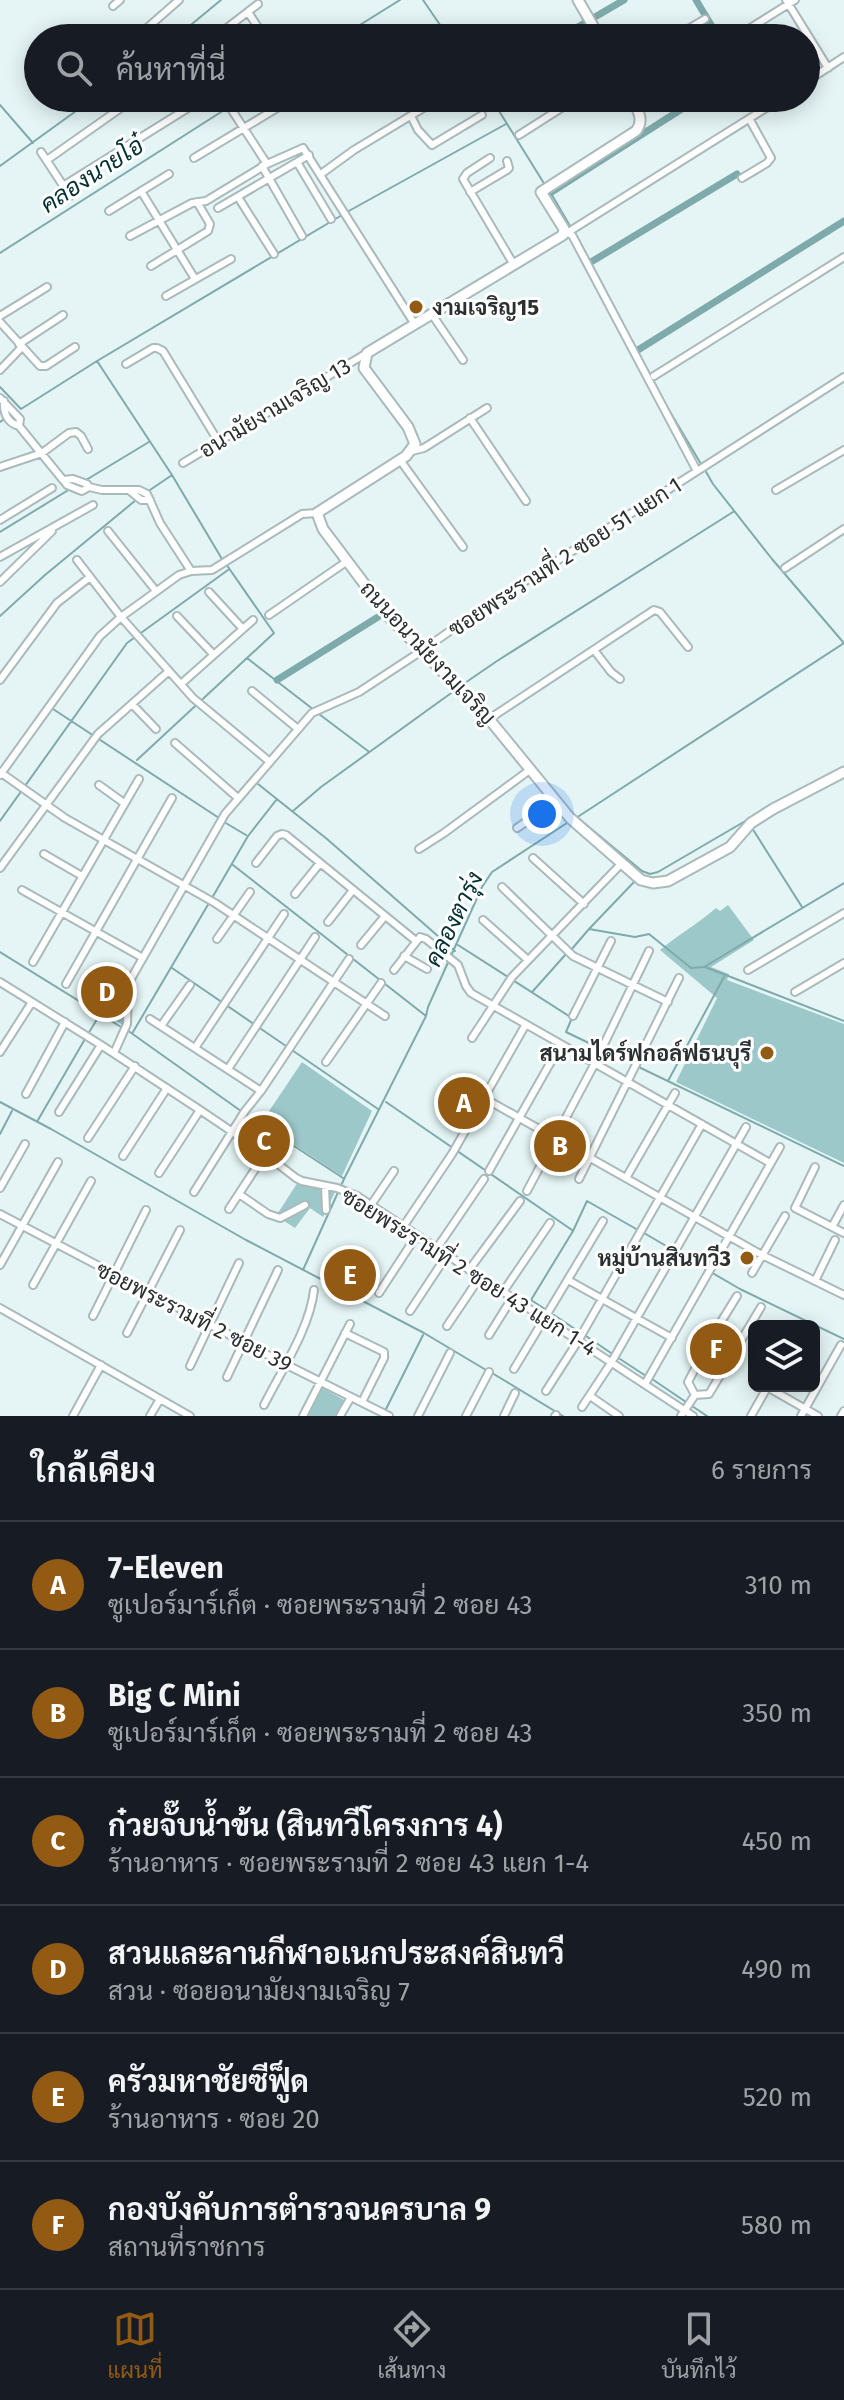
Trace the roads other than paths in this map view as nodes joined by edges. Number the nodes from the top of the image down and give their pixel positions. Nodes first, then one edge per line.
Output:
1 (120, 0) edge
2 (179, 0) edge
3 (578, 0) edge
4 (790, 1) edge
5 (258, 4) dead end
6 (113, 6) dead end
7 (248, 12) junction
8 (705, 19) dead end
9 (152, 24) edge
10 (232, 24) edge
11 (256, 24) edge
12 (592, 24) edge
13 (697, 24) edge
14 (756, 24) edge
15 (803, 24) edge
16 (820, 54) edge
17 (844, 57) edge
18 (828, 68) junction
19 (820, 73) edge
20 (115, 112) edge
21 (182, 112) edge
22 (233, 112) edge
23 (271, 112) edge
24 (417, 112) edge
25 (555, 112) edge
26 (638, 112) edge
27 (762, 112) edge
28 (482, 115) dead end
29 (411, 116) junction
30 (750, 120) junction
31 (243, 129) junction
32 (519, 135) dead end
33 (41, 152) dead end
34 (309, 155) junction
35 (194, 158) dead end
36 (490, 158) dead end
37 (47, 160) junction
38 (507, 161) dead end
39 (297, 162) junction
40 (264, 165) junction
41 (169, 174) dead end
42 (321, 174) junction
43 (742, 178) dead end
44 (269, 179) junction
45 (63, 186) junction
46 (141, 191) junction
47 (470, 192) junction
48 (70, 196) dead end
49 (238, 197) junction
50 (197, 202) junction
51 (218, 208) dead end
52 (109, 211) dead end
53 (331, 219) dead end
54 (160, 220) junction
55 (564, 232) junction
56 (130, 236) dead end
57 (302, 236) dead end
58 (178, 250) junction
59 (274, 254) dead end
60 (844, 257) edge
61 (231, 259) dead end
62 (514, 265) junction
63 (151, 266) dead end
64 (195, 279) junction
65 (47, 287) dead end
66 (166, 296) dead end
67 (431, 313) junction
68 (63, 315) dead end
69 (0, 319) edge
70 (414, 323) junction
71 (21, 346) junction
72 (75, 347) dead end
73 (367, 353) junction
74 (463, 360) dead end
75 (126, 364) dead end
76 (0, 370) edge
77 (654, 376) dead end
78 (844, 377) edge
79 (4, 404) edge
80 (487, 408) dead end
81 (470, 418) junction
82 (218, 441) junction
83 (88, 449) dead end
84 (844, 450) edge
85 (412, 451) junction
86 (42, 453) junction
87 (400, 460) junction
88 (183, 463) dead end
89 (0, 467) edge
90 (698, 470) junction
91 (65, 482) junction
92 (86, 487) junction
93 (52, 488) dead end
94 (776, 490) dead end
95 (526, 501) dead end
96 (93, 505) dead end
97 (317, 513) junction
98 (0, 520) edge
99 (57, 526) junction
100 (844, 529) edge
101 (108, 531) dead end
102 (463, 547) dead end
103 (2, 557) edge
104 (77, 560) dead end
105 (346, 562) junction
106 (785, 568) dead end
107 (13, 569) junction
108 (191, 571) junction
109 (90, 577) junction
110 (0, 582) edge
111 (156, 591) junction
112 (209, 592) dead end
113 (269, 615) dead end
114 (177, 616) dead end
115 (121, 617) junction
116 (253, 620) dead end
117 (243, 629) junction
118 (688, 647) dead end
119 (423, 650) junction
120 (594, 650) junction
121 (213, 654) junction
122 (169, 671) junction
123 (620, 679) dead end
124 (0, 680) edge
125 (181, 684) junction
126 (252, 691) dead end
127 (132, 704) junction
128 (489, 719) junction
129 (156, 729) dead end
130 (298, 729) junction
131 (175, 743) dead end
132 (270, 762) junction
133 (531, 769) junction
134 (844, 772) edge
135 (0, 773) edge
136 (139, 779) dead end
137 (99, 785) dead end
138 (172, 798) dead end
139 (238, 798) junction
140 (555, 802) junction
141 (124, 803) junction
142 (45, 806) junction
143 (517, 828) dead end
144 (102, 840) junction
145 (419, 849) dead end
146 (44, 854) dead end
147 (533, 858) dead end
148 (137, 860) junction
149 (256, 863) dead end
150 (320, 863) junction
151 (621, 864) junction
152 (0, 868) edge
153 (82, 876) junction
154 (185, 887) junction
155 (502, 887) dead end
156 (22, 890) dead end
157 (353, 890) junction
158 (250, 892) dead end
159 (295, 894) dead end
160 (584, 904) junction
161 (61, 912) junction
162 (844, 913) edge
163 (284, 914) dead end
164 (234, 915) junction
165 (385, 916) junction
166 (483, 920) dead end
167 (328, 922) dead end
168 (96, 931) junction
169 (551, 936) junction
170 (267, 937) junction
171 (315, 937) dead end
172 (217, 939) dead end
173 (416, 941) junction
174 (611, 941) dead end
175 (361, 945) dead end
176 (649, 951) dead end
177 (404, 956) junction
178 (143, 958) junction
179 (300, 959) junction
180 (349, 959) dead end
181 (528, 960) junction
182 (33, 962) dead end
183 (844, 963) edge
184 (427, 969) dead end
185 (597, 969) junction
186 (394, 970) dead end
187 (748, 970) dead end
188 (679, 978) dead end
189 (333, 981) junction
190 (0, 982) edge
191 (381, 983) dead end
192 (66, 984) dead end
193 (190, 985) dead end
194 (632, 986) junction
195 (795, 992) dead end
196 (127, 993) junction
197 (97, 999) dead end
198 (32, 1002) junction
199 (668, 1002) junction
200 (366, 1004) junction
201 (492, 1004) junction
202 (385, 1016) dead end
203 (573, 1016) dead end
204 (150, 1019) dead end
205 (65, 1022) junction
206 (526, 1024) junction
207 (161, 1026) junction
208 (472, 1038) dead end
209 (561, 1044) junction
210 (101, 1045) junction
211 (195, 1048) junction
212 (0, 1052) edge
213 (114, 1053) junction
214 (597, 1059) junction
215 (326, 1062) dead end
216 (135, 1066) junction
217 (228, 1069) junction
218 (629, 1082) junction
219 (167, 1088) junction
220 (261, 1091) junction
221 (675, 1093) dead end
222 (26, 1094) dead end
223 (484, 1098) junction
224 (668, 1105) junction
225 (200, 1110) junction
226 (59, 1112) dead end
227 (519, 1118) junction
228 (702, 1124) junction
229 (746, 1127) dead end
230 (234, 1132) junction
231 (88, 1138) dead end
232 (555, 1138) junction
233 (25, 1144) dead end
234 (737, 1144) junction
235 (780, 1147) dead end
236 (265, 1154) junction
237 (123, 1156) dead end
238 (589, 1157) junction
239 (58, 1162) dead end
240 (770, 1163) junction
241 (815, 1167) dead end
242 (394, 1171) dead end
243 (489, 1171) dead end
244 (159, 1173) dead end
245 (626, 1178) junction
246 (484, 1179) dead end
247 (579, 1179) dead end
248 (91, 1181) dead end
249 (325, 1186) junction
250 (0, 1188) edge
251 (527, 1191) dead end
252 (194, 1192) dead end
253 (239, 1194) junction
254 (660, 1198) junction
255 (520, 1201) dead end
256 (305, 1205) dead end
257 (371, 1205) junction
258 (844, 1205) edge
259 (229, 1209) dead end
260 (146, 1210) dead end
261 (326, 1210) dead end
262 (0, 1214) edge
263 (785, 1216) dead end
264 (694, 1217) junction
265 (603, 1221) dead end
266 (550, 1223) dead end
267 (22, 1227) junction
268 (403, 1227) junction
269 (832, 1227) junction
270 (180, 1230) dead end
271 (844, 1233) edge
272 (417, 1235) junction
273 (729, 1237) junction
274 (835, 1240) dead end
275 (55, 1245) junction
276 (437, 1248) junction
277 (447, 1255) junction
278 (762, 1255) junction
279 (239, 1263) dead end
280 (0, 1265) edge
281 (278, 1270) dead end
282 (469, 1270) junction
283 (752, 1273) dead end
284 (113, 1275) junction
285 (480, 1277) junction
286 (568, 1280) junction
287 (815, 1281) junction
288 (33, 1285) dead end
289 (314, 1290) dead end
290 (503, 1292) junction
291 (148, 1293) junction
292 (379, 1293) dead end
293 (844, 1295) edge
294 (737, 1296) dead end
295 (512, 1298) junction
296 (603, 1298) junction
297 (761, 1307) dead end
298 (0, 1308) edge
299 (410, 1311) dead end
300 (93, 1316) dead end
301 (545, 1319) junction
302 (636, 1319) junction
303 (210, 1324) junction
304 (350, 1324) dead end
305 (447, 1326) dead end
306 (127, 1333) dead end
307 (345, 1333) junction
308 (489, 1335) dead end
309 (672, 1338) junction
310 (578, 1341) junction
311 (244, 1343) junction
312 (709, 1344) junction
313 (841, 1345) dead end
314 (450, 1353) dead end
315 (731, 1357) junction
316 (611, 1363) junction
317 (285, 1364) junction
318 (101, 1365) junction
319 (190, 1366) dead end
320 (514, 1369) dead end
321 (489, 1372) dead end
322 (227, 1377) dead end
323 (320, 1383) junction
324 (645, 1384) junction
325 (546, 1391) dead end
326 (765, 1392) edge
327 (776, 1392) edge
328 (515, 1393) dead end
329 (695, 1395) junction
330 (590, 1396) junction
331 (351, 1397) junction
332 (160, 1399) junction
333 (362, 1402) junction
334 (264, 1405) dead end
335 (582, 1407) dead end
336 (805, 1409) junction
337 (683, 1413) edge
338 (73, 1416) edge
339 (150, 1416) edge
340 (190, 1416) edge
341 (303, 1416) edge
342 (340, 1416) edge
343 (389, 1416) edge
344 (418, 1416) edge
345 (466, 1416) edge
346 (504, 1416) edge
347 (619, 1416) edge
348 (693, 1416) edge
349 (751, 1416) edge
350 (801, 1416) edge
351 (818, 1416) edge

1 - 6 street
2 - 9 street
3 - 12 street
4 - 14 street
4 - 15 street
5 - 7 street
7 - 10 street
7 - 11 street
8 - 13 street
16 - 18 street
17 - 18 street
18 - 19 street
20 - 37 street
21 - 45 street
22 - 31 street
23 - 31 street
24 - 29 street
25 - 32 street
26 - 55 street
27 - 30 street
28 - 29 street
29 - 42 street
30 - 43 street
30 - 55 street
31 - 35 street
31 - 40 street
33 - 37 street
34 - 39 street
34 - 40 street
34 - 42 street
36 - 47 street
37 - 45 street
38 - 47 street
39 - 44 street
39 - 53 street
40 - 44 street
40 - 50 street
41 - 46 street
42 - 70 street
44 - 49 street
44 - 57 street
45 - 48 street
46 - 52 street
46 - 54 street
47 - 62 street
49 - 51 street
49 - 59 street
50 - 54 street
50 - 58 street
54 - 56 street
54 - 58 street
55 - 62 street
55 - 90 street
58 - 63 street
58 - 64 street
60 - 77 street
61 - 64 street
62 - 67 street
64 - 66 street
65 - 69 street
67 - 70 street
67 - 74 street
68 - 71 street
69 - 71 street
70 - 73 street
71 - 72 street
71 - 76 street
73 - 82 street, อนามัยงามเจริญ 13
73 - 85 street
75 - 82 street
78 - 90 street, ซอยพระรามที่ 2 ซอย 51 แยก 1
79 - 86 street
80 - 81 street
81 - 85 street
81 - 95 street
82 - 88 street, อนามัยงามเจริญ 13
83 - 86 street
84 - 94 street
85 - 87 street
86 - 89 street
86 - 91 street
87 - 97 street
87 - 102 street
90 - 119 street, ซอยพระรามที่ 2 ซอย 51 แยก 1
91 - 92 street
91 - 92 street
92 - 108 street
93 - 98 street
96 - 99 street
97 - 105 street, ถนนอนามัยงามเจริญ
97 - 108 street
99 - 103 street
99 - 107 street
100 - 106 street
101 - 111 street
103 - 107 street
104 - 109 street
105 - 113 street
105 - 119 street, ถนนอนามัยงามเจริญ
107 - 110 street
108 - 111 street
109 - 115 street
109 - 124 street
111 - 115 street
112 - 117 street
114 - 121 street
115 - 122 street
115 - 135 street
116 - 117 street
117 - 121 street
118 - 120 street
119 - 128 street, ถนนอนามัยงามเจริญ
119 - 130 street, ซอยพระรามที่ 2 ซอย 51 แยก 1
120 - 123 street
120 - 128 street
121 - 125 street
122 - 125 street
122 - 127 street
125 - 132 street
126 - 130 street
127 - 129 street
127 - 142 street
128 - 133 street, ถนนอนามัยงามเจริญ
130 - 132 street, ซอยพระรามที่ 2 ซอย 51 แยก 1
131 - 139 street
132 - 139 street, ซอยพระรามที่ 2 ซอย 51 แยก 1
133 - 140 street, ถนนอนามัยงามเจริญ
133 - 145 street
134 - 151 street, ถนนอนามัยงามเจริญ
135 - 142 street
136 - 141 street
137 - 141 street
138 - 148 street
139 - 154 street, ซอยพระรามที่ 2 ซอย 51 แยก 1
140 - 143 street
140 - 151 street, ถนนอนามัยงามเจริญ
141 - 144 street
142 - 144 street
142 - 152 street
144 - 148 street
144 - 153 street
146 - 153 street
147 - 160 street
148 - 154 street
148 - 168 street
149 - 150 street
150 - 157 street
150 - 159 street
151 - 160 street
153 - 161 street
154 - 164 street
154 - 178 street, ซอยพระรามที่ 2 ซอย 51 แยก 1
155 - 169 street
156 - 161 street
157 - 165 street
157 - 167 street
158 - 164 street
160 - 169 street
161 - 168 street
161 - 182 street
162 - 187 street
163 - 170 street
164 - 170 street
164 - 172 street
165 - 173 street
165 - 175 street
166 - 181 street
168 - 178 street
168 - 192 street
169 - 181 street
169 - 185 street
170 - 179 street
170 - 211 street
171 - 179 street
173 - 177 street
173 - 201 street
174 - 185 street
176 - 194 street
177 - 184 street
177 - 186 street
178 - 196 street, ซอยพระรามที่ 2 ซอย 51 แยก 1
179 - 189 street
179 - 217 street
180 - 189 street
181 - 201 street
183 - 195 street
185 - 194 street
185 - 203 street
188 - 199 street
189 - 200 street
189 - 220 street
190 - 198 street, ซอยพระรามที่ 2 ซอย 43 แยก 1-4
191 - 200 street
193 - 207 street
194 - 199 street
194 - 214 street
196 - 197 street
196 - 213 street
198 - 205 street, ซอยพระรามที่ 2 ซอย 43 แยก 1-4
198 - 212 street
199 - 218 street
200 - 202 street
200 - 215 street
201 - 206 street
201 - 208 street
204 - 207 street
205 - 210 street, ซอยพระรามที่ 2 ซอย 43 แยก 1-4
205 - 222 street
206 - 209 street
206 - 223 street
207 - 211 street
209 - 214 street
209 - 227 street
210 - 213 street, ซอยพระรามที่ 2 ซอย 43 แยก 1-4
210 - 226 street
211 - 217 street
213 - 216 street, ซอยพระรามที่ 2 ซอย 43 แยก 1-4
214 - 218 street
214 - 232 street
216 - 219 street, ซอยพระรามที่ 2 ซอย 43 แยก 1-4
216 - 231 street
217 - 220 street
218 - 224 street
218 - 238 street
219 - 225 street, ซอยพระรามที่ 2 ซอย 43 แยก 1-4
219 - 237 street
220 - 230 street
221 - 224 street
223 - 227 street
223 - 268 street
224 - 228 street
224 - 245 street
225 - 230 street, ซอยพระรามที่ 2 ซอย 43 แยก 1-4
225 - 244 street
227 - 232 street
227 - 243 street
228 - 234 street
228 - 254 street
229 - 234 street
230 - 236 street, ซอยพระรามที่ 2 ซอย 43 แยก 1-4
230 - 252 street
232 - 238 street
232 - 251 street
233 - 250 street
234 - 240 street
234 - 264 street
235 - 240 street
236 - 249 street, ซอยพระรามที่ 2 ซอย 43 แยก 1-4
236 - 253 street
238 - 245 street
238 - 247 street
239 - 267 street
240 - 273 street
241 - 269 street
242 - 257 street
245 - 254 street
246 - 276 street
248 - 275 street
249 - 257 street, ซอยพระรามที่ 2 ซอย 43 แยก 1-4
249 - 261 street
253 - 256 street
253 - 259 street
254 - 264 street
254 - 296 street
255 - 282 street
257 - 268 street, ซอยพระรามที่ 2 ซอย 43 แยก 1-4
258 - 269 street
260 - 284 street
262 - 267 street, ซอยพระรามที่ 2 ซอย 39
263 - 278 street
264 - 273 street
264 - 302 street
265 - 286 street
266 - 290 street
267 - 275 street, ซอยพระรามที่ 2 ซอย 39
267 - 280 street
268 - 272 street, ซอยพระรามที่ 2 ซอย 43 แยก 1-4
269 - 271 street
270 - 291 street
272 - 276 street, ซอยพระรามที่ 2 ซอย 43 แยก 1-4
272 - 292 street
273 - 278 street
273 - 309 street
274 - 287 street
275 - 284 street, ซอยพระรามที่ 2 ซอย 39
275 - 288 street
276 - 277 street, ซอยพระรามที่ 2 ซอย 43 แยก 1-4
277 - 282 street, ซอยพระรามที่ 2 ซอย 43 แยก 1-4
277 - 299 street
278 - 283 street
278 - 287 street
279 - 303 street
281 - 311 street
282 - 285 street, ซอยพระรามที่ 2 ซอย 43 แยก 1-4
284 - 291 street, ซอยพระรามที่ 2 ซอย 39
284 - 300 street
285 - 290 street, ซอยพระรามที่ 2 ซอย 43 แยก 1-4
285 - 305 street
286 - 296 street
286 - 301 street
287 - 293 street
289 - 317 street
290 - 295 street, ซอยพระรามที่ 2 ซอย 43 แยก 1-4
291 - 303 street, ซอยพระรามที่ 2 ซอย 39
291 - 306 street
294 - 312 street
295 - 301 street, ซอยพระรามที่ 2 ซอย 43 แยก 1-4
295 - 308 street
296 - 302 street
296 - 310 street
297 - 315 street
298 - 318 street
301 - 310 street, ซอยพระรามที่ 2 ซอย 43 แยก 1-4
301 - 320 street
302 - 309 street
302 - 316 street
303 - 311 street, ซอยพระรามที่ 2 ซอย 39
303 - 319 street
304 - 307 street
307 - 323 street
307 - 333 street
309 - 324 street
310 - 316 street, ซอยพระรามที่ 2 ซอย 43 แยก 1-4
310 - 325 street
311 - 317 street, ซอยพระรามที่ 2 ซอย 39
311 - 322 street
312 - 315 street
312 - 329 street
313 - 336 street
314 - 344 street
315 - 329 street
316 - 324 street, ซอยพระรามที่ 2 ซอย 43 แยก 1-4
316 - 330 street
317 - 323 street, ซอยพระรามที่ 2 ซอย 39
317 - 334 street
318 - 332 street
318 - 338 street
321 - 345 street
323 - 331 street, ซอยพระรามที่ 2 ซอย 39
323 - 341 street
324 - 337 street, ซอยพระรามที่ 2 ซอย 43 แยก 1-4
326 - 349 street
327 - 336 street
328 - 346 street
329 - 337 street
330 - 335 street
330 - 347 street
331 - 333 street, ซอยพระรามที่ 2 ซอย 39
331 - 342 street
332 - 339 street
332 - 340 street
333 - 343 street, ซอยพระรามที่ 2 ซอย 39
336 - 350 street
336 - 351 street
337 - 348 street, ซอยพระรามที่ 2 ซอย 43 แยก 1-4

